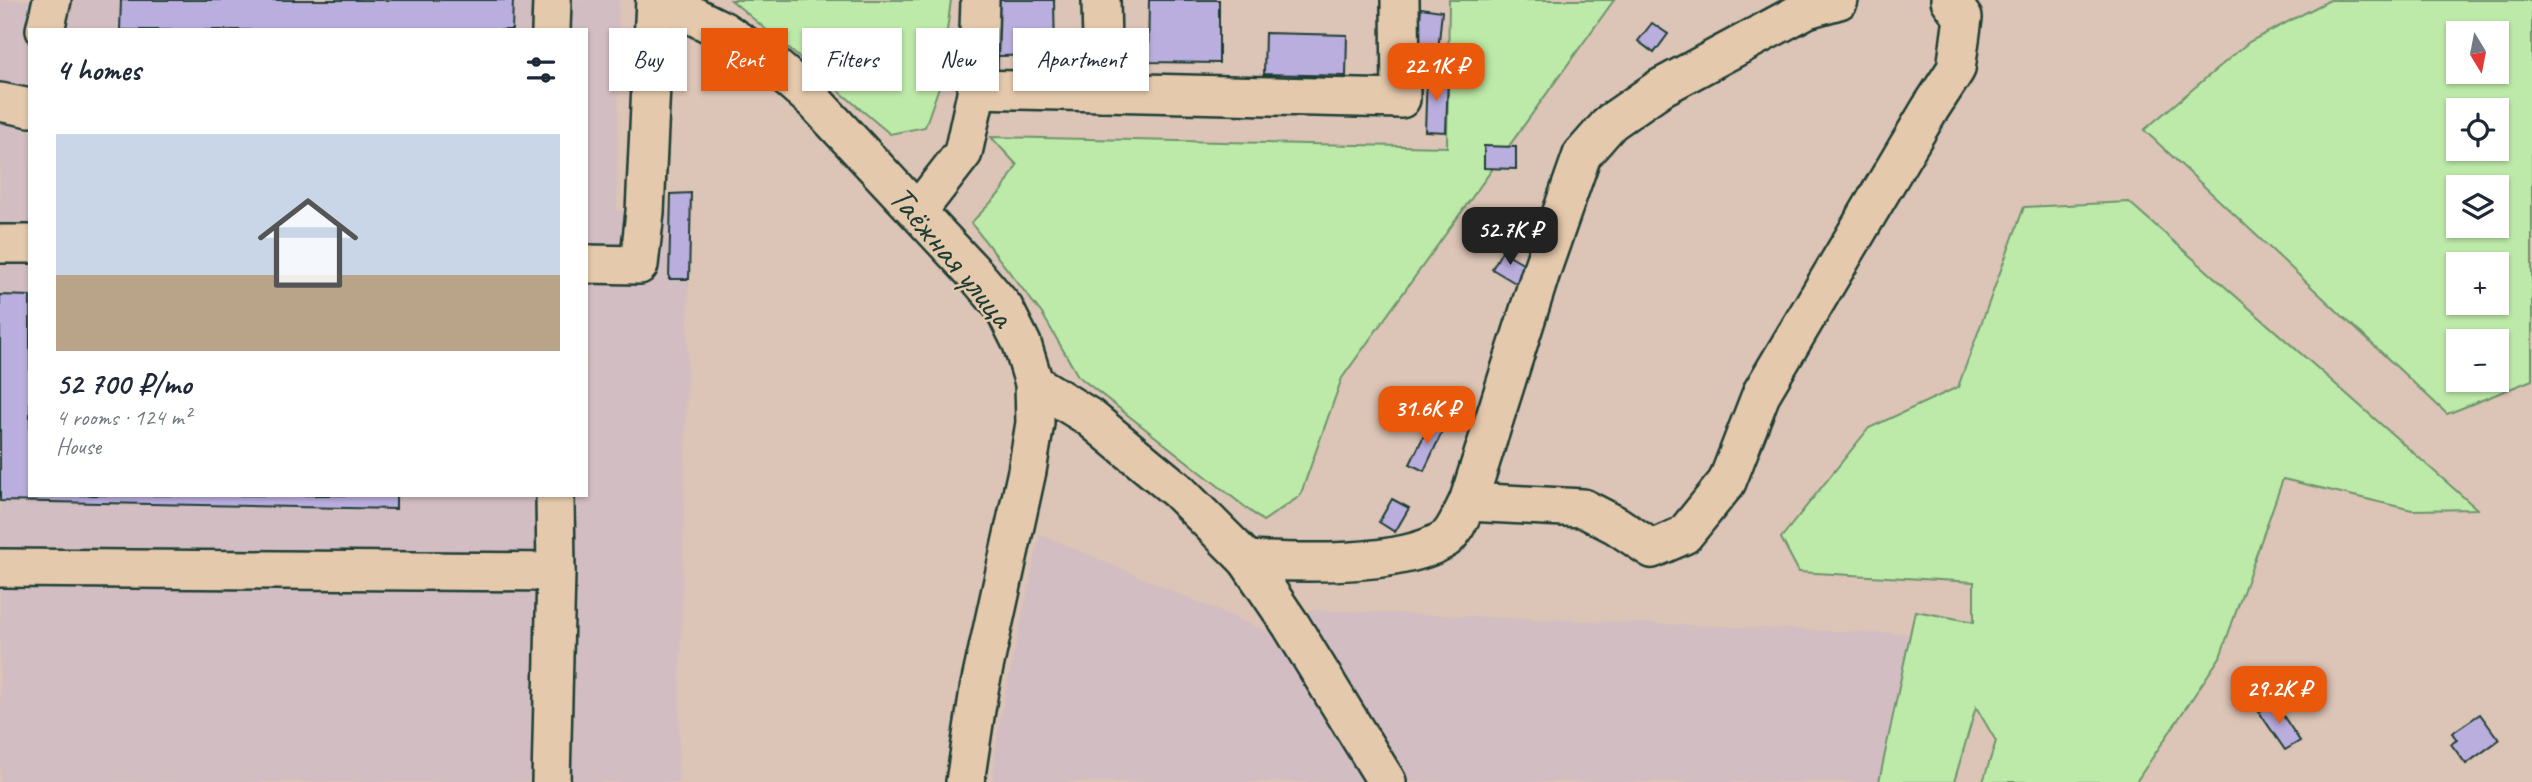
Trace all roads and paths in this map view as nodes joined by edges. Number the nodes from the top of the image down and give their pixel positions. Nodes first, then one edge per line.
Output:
1 (52, 0) edge
2 (552, 0) edge
3 (655, 0) edge
4 (661, 0) edge
5 (980, 0) edge
6 (1101, 0) edge
7 (1400, 0) edge
8 (1839, 0) edge
9 (1950, 0) edge
10 (45, 28) edge
11 (551, 28) edge
12 (979, 28) edge
13 (999, 90) edge
14 (978, 91) edge
15 (1102, 92) junction
16 (918, 211) junction
17 (0, 244) edge
18 (28, 244) edge
19 (588, 264) edge
20 (1034, 383) junction
21 (555, 497) edge
22 (1468, 502) junction
23 (1247, 560) junction
24 (0, 568) edge
25 (556, 572) junction
26 (551, 782) edge
27 (965, 782) edge
28 (1387, 782) edge

1 - 10 street
2 - 11 street
3 - 19 street
4 - 16 street, Таёжная улица
5 - 12 street
6 - 15 street
7 - 15 street
8 - 22 street
9 - 22 street
13 - 15 street
14 - 16 street
16 - 20 street, Таёжная улица
17 - 18 street
20 - 23 street
20 - 27 street, Таёжная улица
21 - 25 street
22 - 23 street
23 - 28 street
24 - 25 street
25 - 26 street

